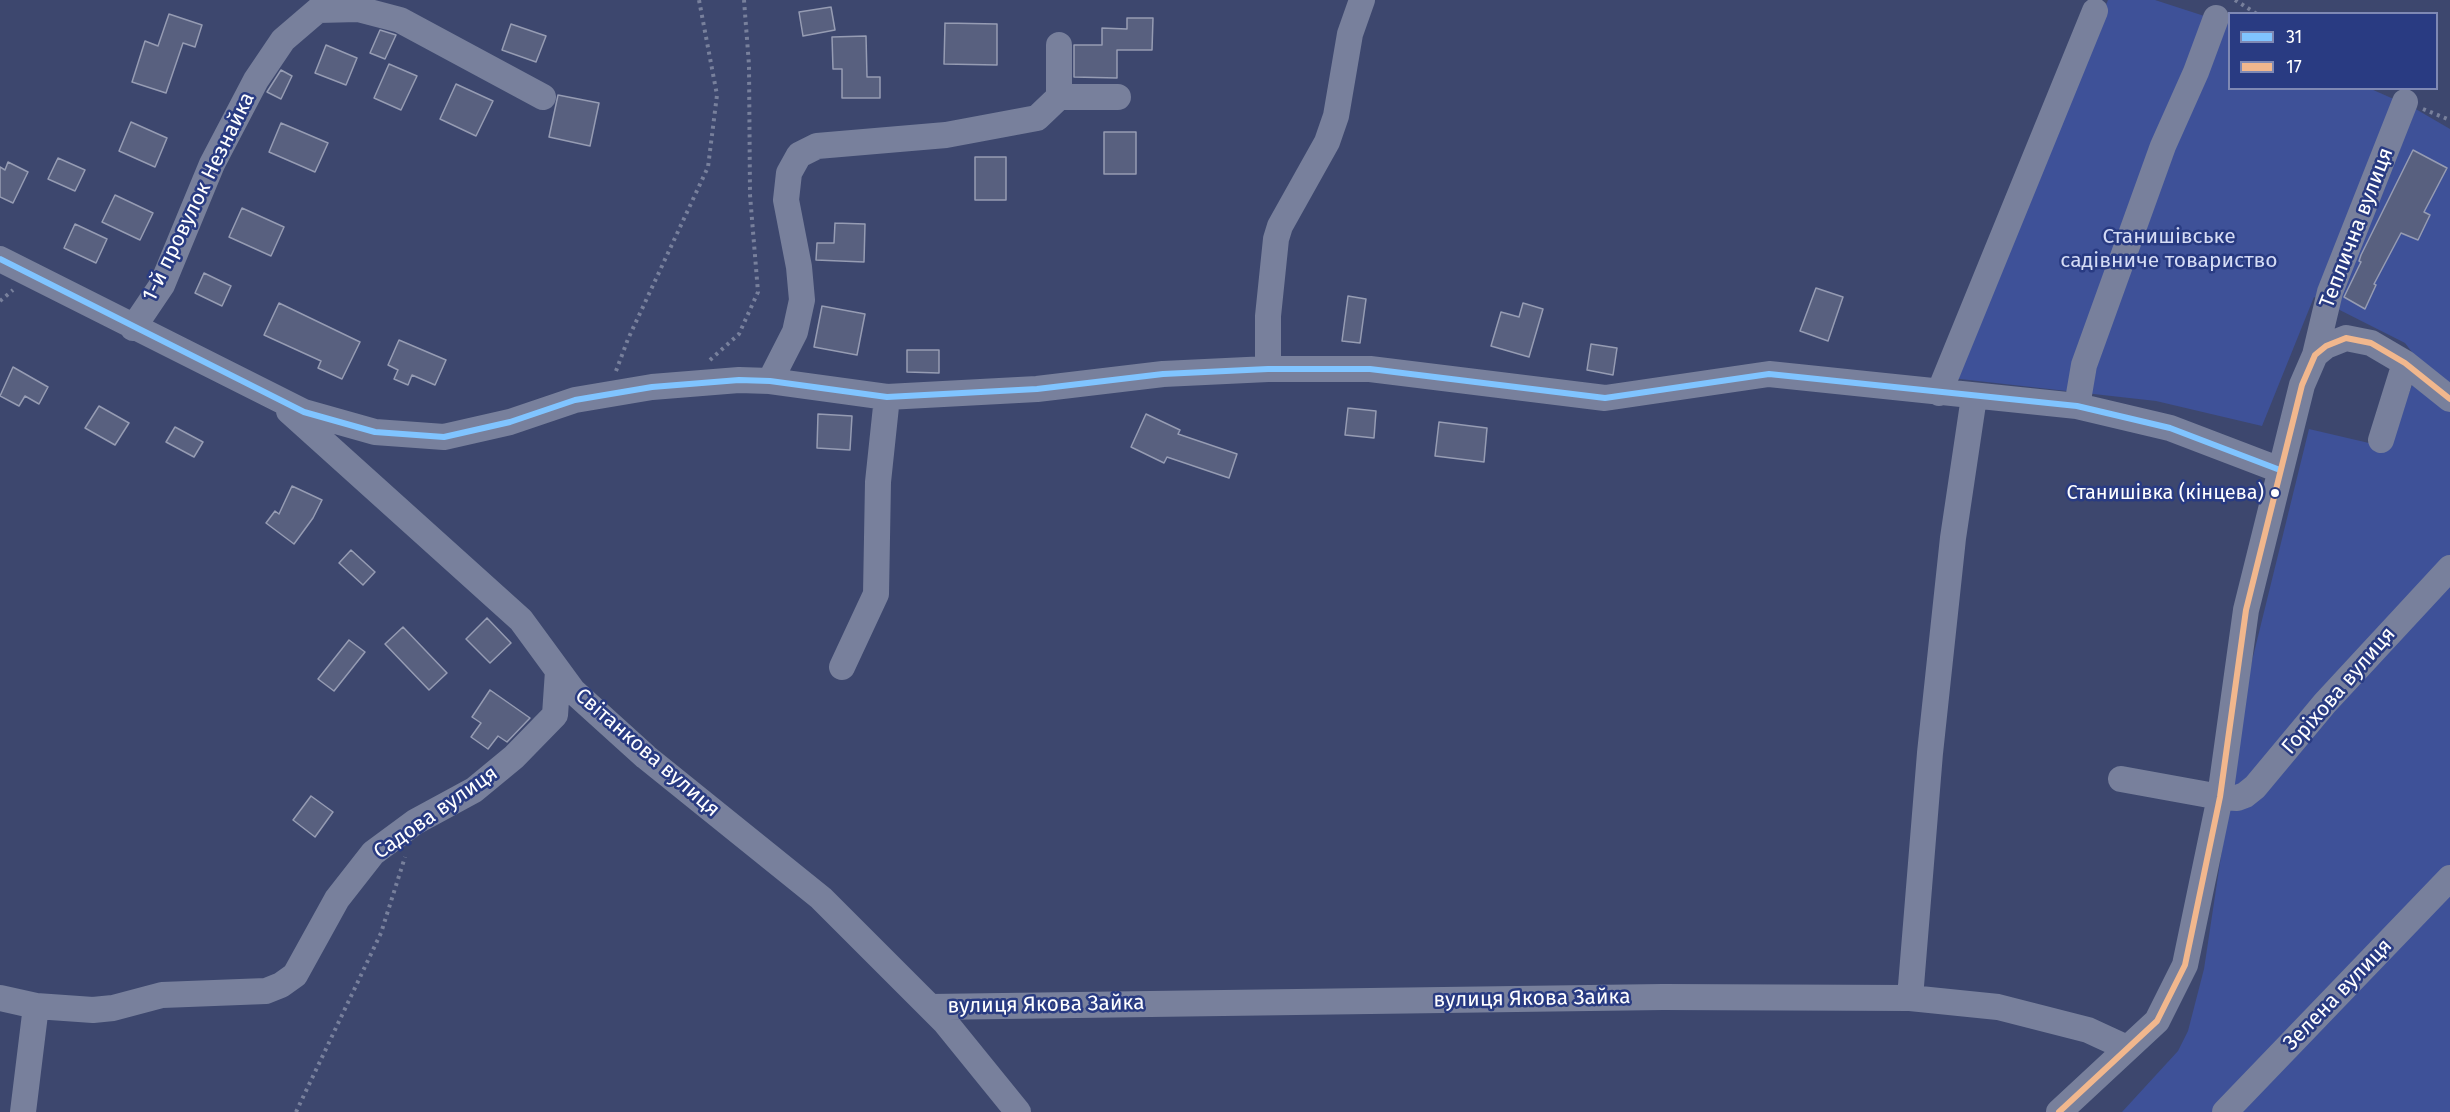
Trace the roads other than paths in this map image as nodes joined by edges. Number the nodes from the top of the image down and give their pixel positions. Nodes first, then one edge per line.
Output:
1 (1362, 0) edge
2 (2095, 10) dead end
3 (2216, 18) dead end
4 (1059, 45) dead end
5 (543, 97) dead end
6 (1059, 97) junction
7 (1118, 97) dead end
8 (2405, 102) dead end
9 (0, 259) edge
10 (2324, 315) junction
11 (133, 328) junction
12 (2346, 338) junction
13 (2314, 355) junction
14 (2405, 363) junction
15 (1268, 369) junction
16 (770, 381) junction
17 (1939, 393) junction
18 (273, 397) junction
19 (887, 397) junction
20 (1974, 397) junction
21 (2450, 399) edge
22 (2077, 406) junction
23 (2381, 440) dead end
24 (2280, 470) junction
25 (2450, 568) edge
26 (842, 667) dead end
27 (558, 671) junction
28 (2121, 779) dead end
29 (2220, 797) junction
30 (2450, 878) edge
31 (0, 998) edge
32 (1910, 998) junction
33 (36, 1005) junction
34 (930, 1007) junction
35 (2127, 1048) junction
36 (23, 1112) edge
37 (1018, 1112) edge
38 (2059, 1112) edge
39 (2225, 1112) edge

1 - 15 street
2 - 17 street
3 - 22 street
4 - 6 street
5 - 11 street, 1-й провулок Незнайка
6 - 7 street
6 - 16 street
8 - 10 street, Теплична вулиця
9 - 11 street
10 - 12 street
10 - 13 street, Теплична вулиця
11 - 18 street
12 - 13 street
12 - 14 street
13 - 24 street, Теплична вулиця
14 - 21 street
14 - 23 street
15 - 17 street
15 - 19 street
16 - 18 street
16 - 19 street
17 - 20 street
18 - 27 street, Світанкова вулиця
19 - 26 street
20 - 22 street
20 - 32 street
22 - 24 street
24 - 29 street
25 - 29 street, Горіхова вулиця
27 - 33 street, Садова вулиця
27 - 34 street, Світанкова вулиця
28 - 29 street
29 - 35 street
30 - 39 street, Зелена вулиця
31 - 33 street, Садова вулиця
32 - 34 street, вулиця Якова Зайка
32 - 35 street, вулиця Якова Зайка
33 - 36 street
34 - 37 street, Світанкова вулиця
35 - 38 street

